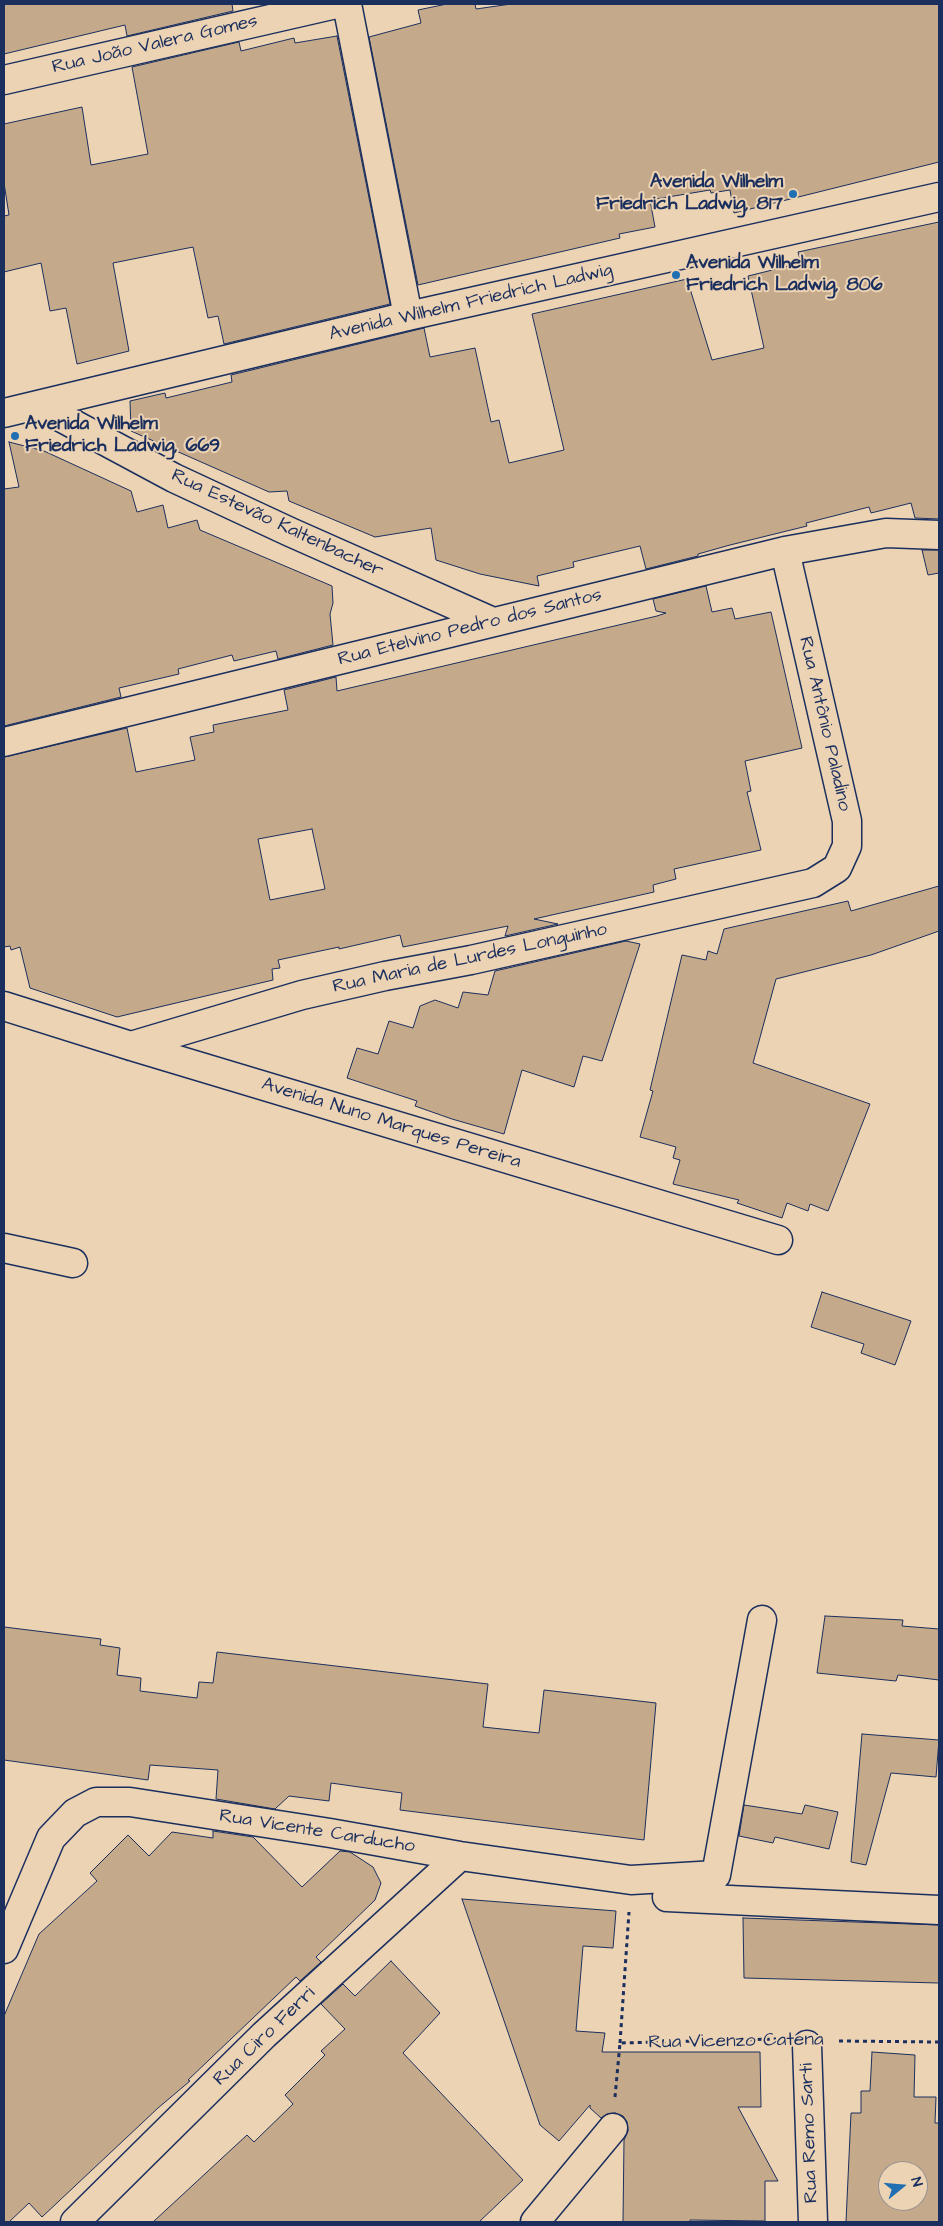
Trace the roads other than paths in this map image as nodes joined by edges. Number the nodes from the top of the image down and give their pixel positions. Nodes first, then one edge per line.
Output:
1 (336, 4) edge
2 (347, 4) edge
3 (4, 80) edge
4 (939, 197) edge
5 (408, 316) junction
6 (38, 405) junction
7 (4, 414) edge
8 (939, 535) edge
9 (785, 551) junction
10 (493, 622) junction
11 (4, 742) edge
12 (813, 883) joint
13 (4, 1006) edge
14 (131, 1046) junction
15 (778, 1240) dead end
16 (4, 1248) edge
17 (73, 1264) dead end
18 (762, 1620) dead end
19 (460, 1856) junction
20 (667, 1897) dead end
21 (939, 1910) edge
22 (4, 1950) edge
23 (807, 2045) road end
24 (613, 2128) road end
25 (75, 2222) edge
26 (535, 2222) edge
27 (813, 2222) edge

1 - 3 street, Rua João Valera Gomes
2 - 5 street
4 - 5 street, Avenida Wilhelm Friedrich Ladwig
5 - 6 street, Avenida Wilhelm Friedrich Ladwig
6 - 7 street, Avenida Wilhelm Friedrich Ladwig
6 - 10 street, Rua Estevão Kaltenbacher
8 - 9 street, Rua Etelvino Pedro dos Santos
9 - 10 street, Rua Etelvino Pedro dos Santos
9 - 12 street, Rua Antônio Paladino
10 - 11 street, Rua Etelvino Pedro dos Santos
12 - 14 street, Rua Maria de Lurdes Longuinho
13 - 14 street, Avenida Nuno Marques Pereira
14 - 15 street, Avenida Nuno Marques Pereira
16 - 17 street
18 - 19 street, Rua Vicente Carducho
19 - 22 street, Rua Vicente Carducho
19 - 25 street, Rua Ciro Ferri
20 - 21 street
23 - 27 street, Rua Remo Sarti
24 - 26 street

